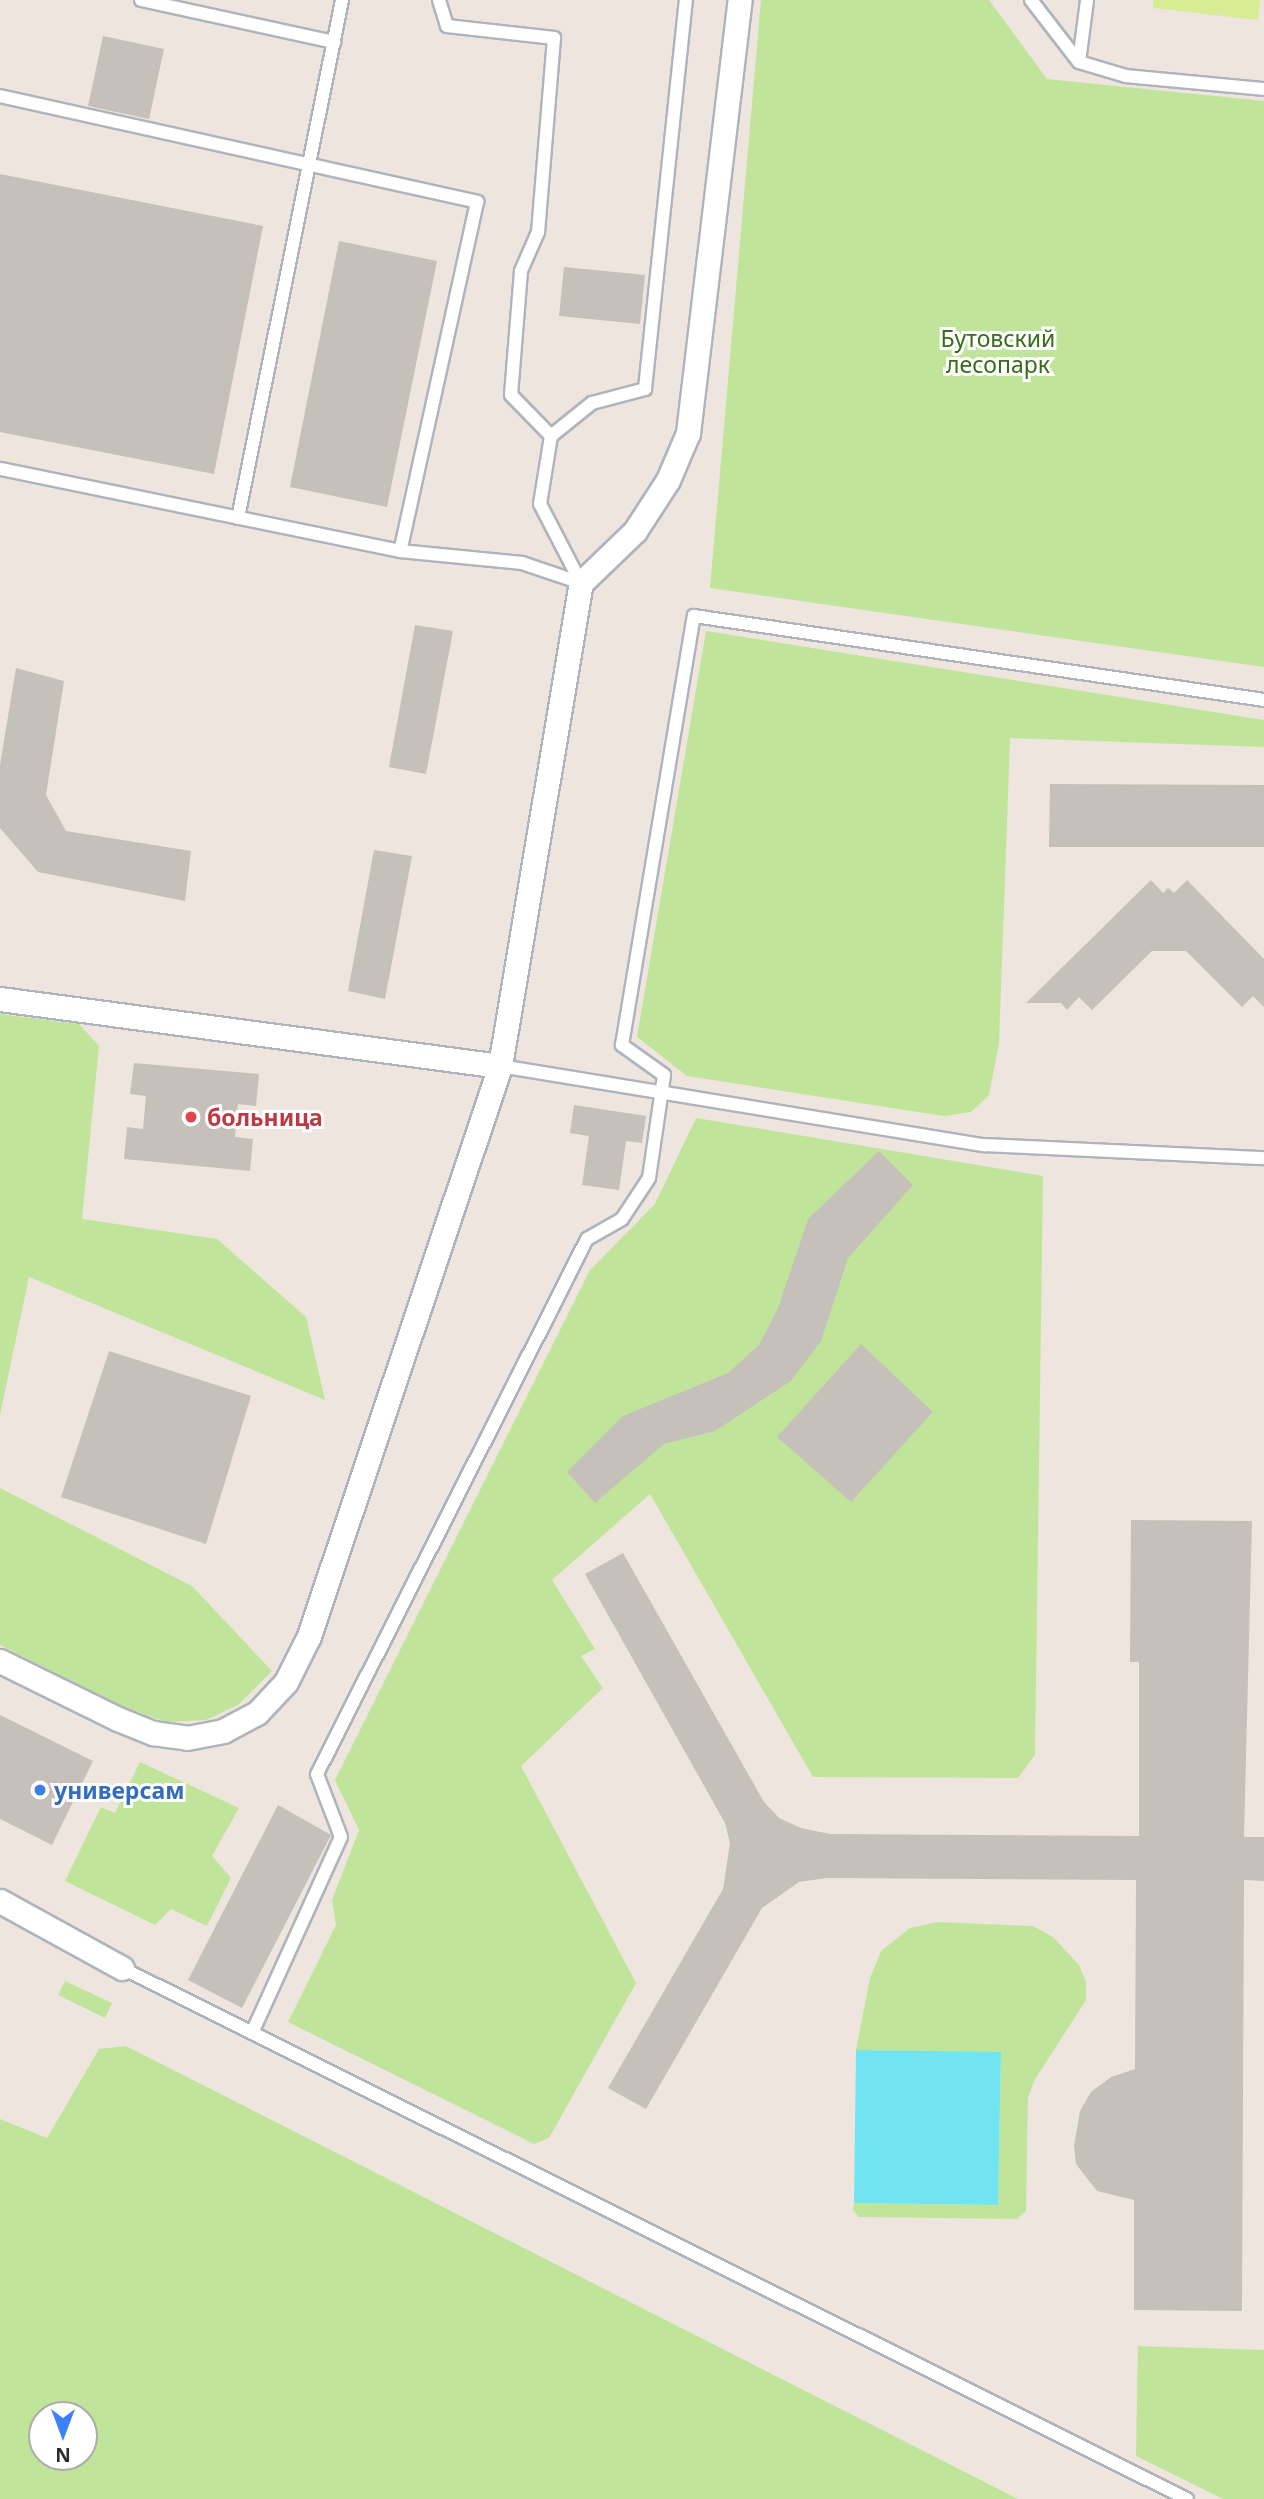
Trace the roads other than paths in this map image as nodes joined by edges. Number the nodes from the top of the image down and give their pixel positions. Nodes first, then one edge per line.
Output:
1 (141, 0) edge
2 (342, 0) edge
3 (439, 0) edge
4 (686, 0) edge
5 (740, 0) edge
6 (1031, 0) edge
7 (1087, 0) edge
8 (334, 42) junction
9 (1079, 62) junction
10 (1264, 89) edge
11 (0, 96) edge
12 (311, 165) junction
13 (551, 436) junction
14 (0, 469) edge
15 (238, 518) junction
16 (400, 551) junction
17 (581, 583) junction
18 (1264, 700) edge
19 (0, 999) edge
20 (500, 1066) junction
21 (661, 1090) junction
22 (1264, 1158) edge
23 (0, 1661) edge
24 (0, 1902) edge
25 (122, 1968) joint
26 (252, 2033) junction
27 (1187, 2499) edge

1 - 8 lane
2 - 8 lane
3 - 13 lane
4 - 13 lane
5 - 17 street
6 - 9 lane
7 - 9 lane
8 - 12 lane
9 - 10 lane
11 - 12 lane
12 - 15 lane
12 - 16 lane
13 - 17 lane
14 - 15 lane
15 - 16 lane
16 - 17 lane
17 - 20 street
18 - 21 lane
19 - 20 street
20 - 21 lane
20 - 23 street
21 - 22 lane
21 - 26 lane
24 - 25 street
25 - 26 lane
26 - 27 lane

